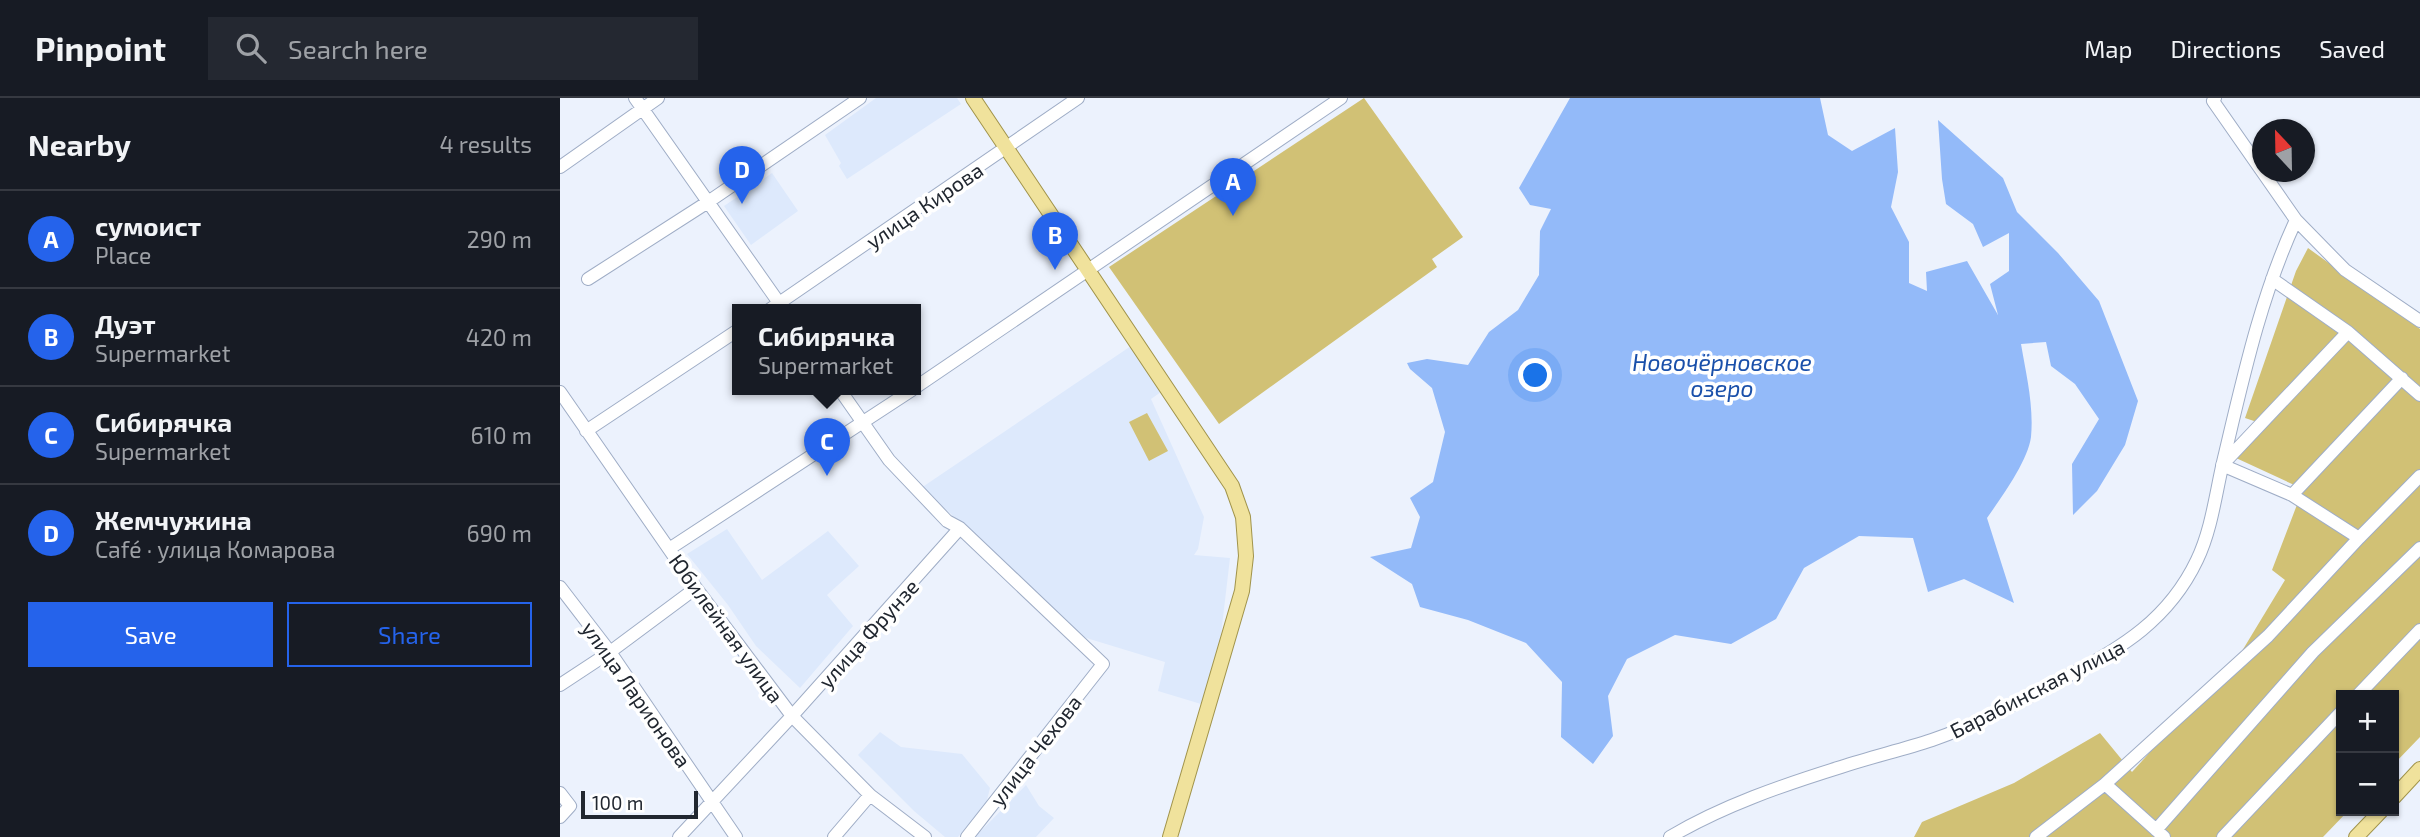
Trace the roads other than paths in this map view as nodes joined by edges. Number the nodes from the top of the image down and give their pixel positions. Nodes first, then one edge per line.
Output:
1 (659, 98) edge
2 (860, 98) edge
3 (974, 98) edge
4 (1078, 98) edge
5 (1341, 98) edge
6 (2215, 98) edge
7 (639, 103) edge
8 (1007, 148) junction
9 (560, 167) edge
10 (708, 202) junction
11 (2296, 220) junction
12 (1089, 269) junction
13 (588, 279) dead end
14 (2272, 279) junction
15 (775, 304) edge
16 (781, 304) edge
17 (2420, 321) edge
18 (2348, 332) junction
19 (732, 334) edge
20 (2402, 378) junction
21 (921, 384) edge
22 (560, 392) edge
23 (843, 395) edge
24 (905, 395) edge
25 (2420, 395) edge
26 (863, 424) junction
27 (586, 431) junction
28 (2222, 465) junction
29 (2420, 476) edge
30 (2292, 495) junction
31 (947, 521) junction
32 (960, 528) junction
33 (2359, 538) junction
34 (2420, 548) edge
35 (669, 550) junction
36 (941, 552) junction
37 (560, 587) edge
38 (696, 588) junction
39 (2420, 629) edge
40 (610, 652) junction
41 (560, 685) edge
42 (2363, 690) edge
43 (792, 716) junction
44 (2336, 717) edge
45 (2420, 769) edge
46 (2105, 784) junction
47 (2399, 792) edge
48 (560, 793) edge
49 (870, 795) junction
50 (712, 802) junction
51 (2376, 816) edge
52 (560, 817) edge
53 (2160, 834) edge
54 (679, 837) edge
55 (736, 837) edge
56 (834, 837) edge
57 (925, 837) edge
58 (967, 837) edge
59 (1170, 837) edge
60 (1670, 837) edge
61 (2036, 837) edge
62 (2223, 837) edge
63 (2356, 837) edge

1 - 7 street
2 - 10 street
3 - 8 main road
4 - 8 street, улица Кирова
5 - 12 street
6 - 11 street
7 - 9 street
7 - 10 street
8 - 12 main road
8 - 16 street, улица Кирова
10 - 13 street
10 - 15 street
11 - 14 street, Барабинская улица
11 - 17 street
12 - 21 street
12 - 59 main road
14 - 18 street
14 - 28 street, Барабинская улица
18 - 20 street
18 - 28 street
19 - 27 street
20 - 25 street
20 - 30 street
22 - 27 street, Юбилейная улица
23 - 26 street
24 - 26 street
26 - 31 street
26 - 35 street
27 - 35 street, Юбилейная улица
28 - 30 street
28 - 60 street, Барабинская улица
29 - 33 street
30 - 33 street
31 - 32 street
31 - 36 street
32 - 36 street, улица Фрунзе
32 - 58 street, улица Чехова
33 - 46 street
34 - 53 street
35 - 38 street, Юбилейная улица
36 - 43 street, улица Фрунзе
37 - 40 street, улица Ларионова
38 - 40 street
38 - 43 street, Юбилейная улица
39 - 42 street
40 - 41 street
40 - 50 street, улица Ларионова
43 - 49 street, Юбилейная улица
43 - 50 street, улица Фрунзе
44 - 62 street
45 - 47 main road
46 - 53 street
46 - 61 street
48 - 52 street
49 - 56 street
49 - 57 street, Юбилейная улица
50 - 54 street, улица Фрунзе
50 - 55 street, улица Ларионова
51 - 63 main road

